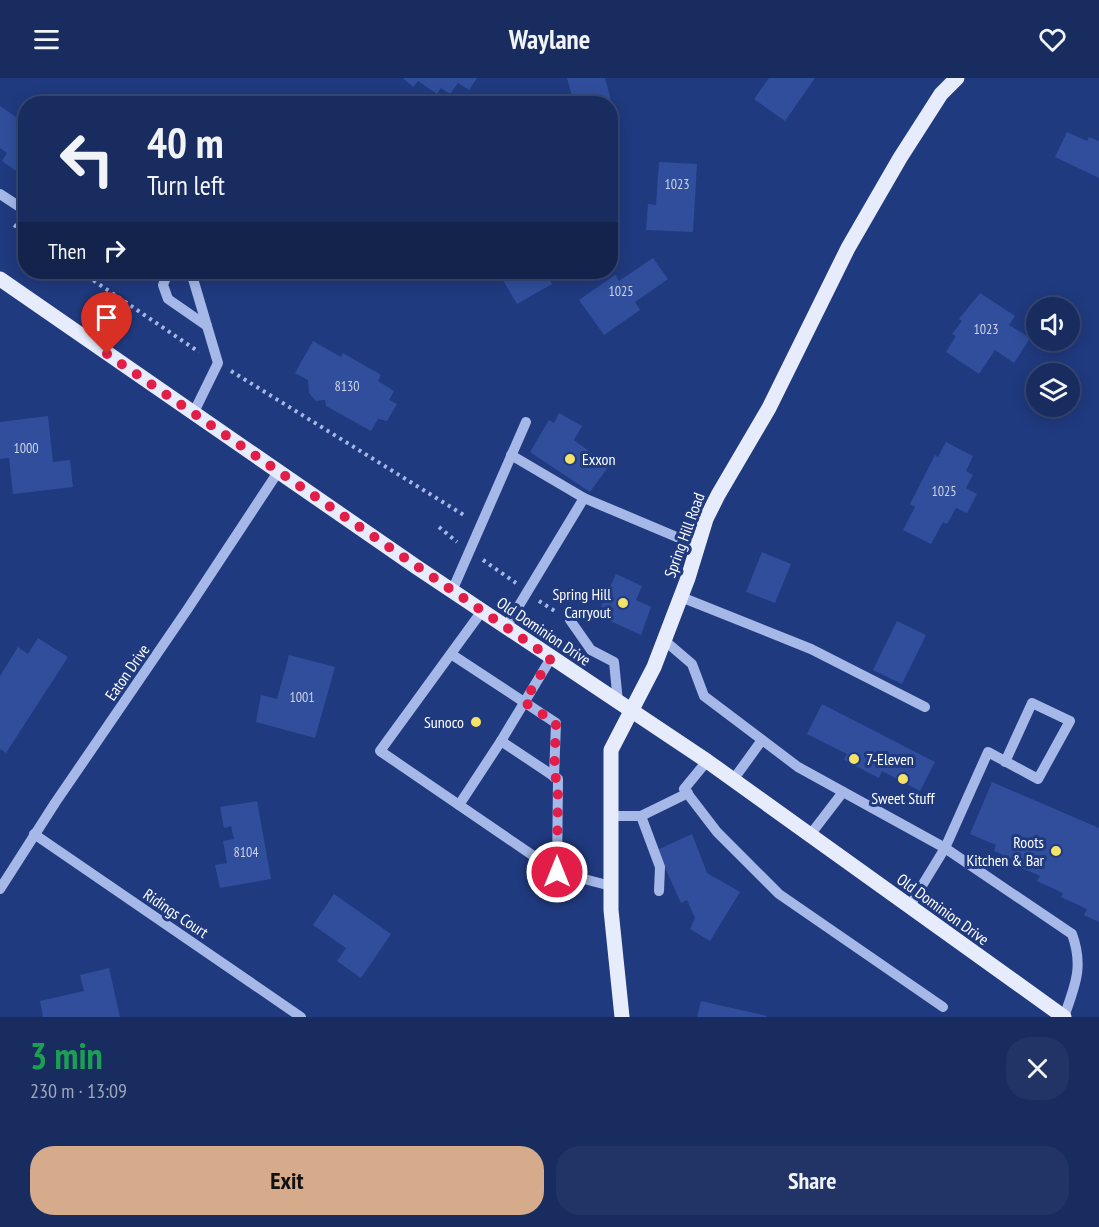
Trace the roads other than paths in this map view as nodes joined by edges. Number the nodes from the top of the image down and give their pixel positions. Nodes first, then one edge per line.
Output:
1 (957, 78) edge
2 (0, 194) edge
3 (18, 206) edge
4 (0, 279) edge
5 (165, 279) edge
6 (193, 279) edge
7 (209, 328) junction
8 (193, 414) junction
9 (526, 422) dead end
10 (512, 454) junction
11 (278, 472) junction
12 (584, 498) junction
13 (698, 546) junction
14 (452, 591) junction
15 (681, 597) junction
16 (482, 611) junction
17 (570, 620) road end
18 (506, 627) junction
19 (664, 640) junction
20 (451, 654) junction
21 (551, 658) junction
22 (524, 702) junction
23 (618, 702) junction
24 (925, 707) dead end
25 (631, 711) junction
26 (762, 740) junction
27 (501, 741) junction
28 (707, 761) junction
29 (1005, 762) junction
30 (554, 777) junction
31 (733, 780) junction
32 (843, 792) junction
33 (688, 793) junction
34 (459, 805) junction
35 (611, 816) junction
36 (641, 816) junction
37 (34, 834) junction
38 (810, 835) junction
39 (945, 848) junction
40 (557, 872) junction
41 (611, 886) junction
42 (0, 889) edge
43 (659, 891) dead end
44 (909, 907) junction
45 (943, 1007) dead end
46 (301, 1017) edge
47 (622, 1017) edge
48 (1064, 1017) edge

1 - 13 main road, Spring Hill Road
2 - 3 street
4 - 8 main road, Old Dominion Drive
5 - 7 street
6 - 7 street
7 - 8 street
8 - 11 main road, Old Dominion Drive
9 - 10 street
10 - 12 street
10 - 14 street
11 - 14 main road, Old Dominion Drive
11 - 37 street, Eaton Drive
12 - 13 street
12 - 18 street
13 - 15 main road, Spring Hill Road
14 - 16 main road, Old Dominion Drive
15 - 19 main road, Spring Hill Road
15 - 24 street
16 - 18 main road, Old Dominion Drive
16 - 20 street
17 - 23 street
18 - 21 main road, Old Dominion Drive
19 - 25 main road, Spring Hill Road
19 - 26 street
20 - 22 street
20 - 34 street
21 - 22 street
21 - 23 main road, Old Dominion Drive
22 - 27 street
22 - 30 street
23 - 25 main road, Old Dominion Drive
25 - 28 main road, Old Dominion Drive
25 - 35 main road, Spring Hill Road
26 - 31 street
26 - 32 street
27 - 30 street
27 - 34 street
28 - 31 main road, Old Dominion Drive
28 - 33 street
29 - 29 street
29 - 39 street
30 - 40 street
31 - 38 main road, Old Dominion Drive
32 - 38 street
32 - 39 street
33 - 36 street
33 - 45 street
34 - 40 street
35 - 36 street
35 - 41 main road, Spring Hill Road
36 - 43 street
37 - 42 street, Eaton Drive
37 - 46 street, Ridings Court
38 - 44 main road, Old Dominion Drive
39 - 44 street
39 - 48 street
40 - 41 street
41 - 47 main road, Spring Hill Road
44 - 48 main road, Old Dominion Drive

